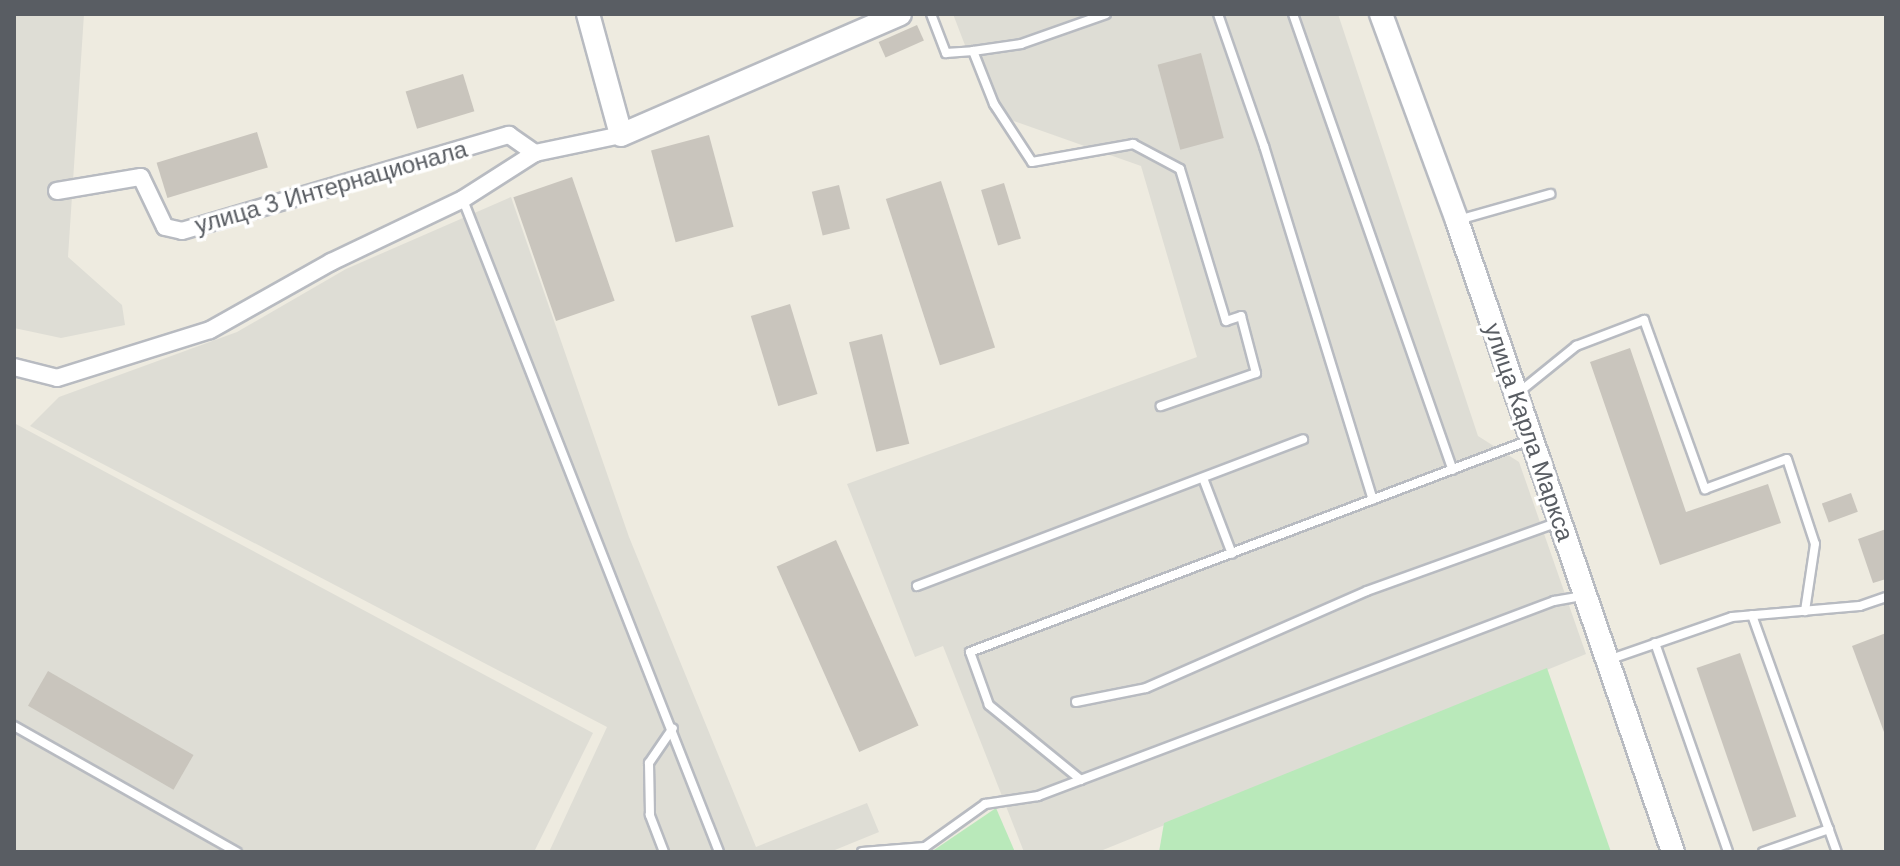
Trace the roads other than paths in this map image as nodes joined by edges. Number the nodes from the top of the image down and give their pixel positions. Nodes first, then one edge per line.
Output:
1 (588, 14) edge
2 (900, 14) edge
3 (931, 14) edge
4 (1106, 14) edge
5 (1218, 14) edge
6 (1293, 14) edge
7 (1381, 14) edge
8 (973, 51) junction
9 (621, 135) junction
10 (535, 153) junction
11 (57, 191) dead end
12 (1550, 194) dead end
13 (463, 199) junction
14 (1457, 221) junction
15 (14, 367) edge
16 (1516, 395) junction
17 (1161, 406) dead end
18 (1303, 439) dead end
19 (1531, 440) junction
20 (1453, 470) junction
21 (1203, 478) junction
22 (1373, 500) junction
23 (1560, 522) junction
24 (1232, 554) junction
25 (917, 586) dead end
26 (1585, 596) junction
27 (1886, 597) edge
28 (1805, 611) junction
29 (1752, 615) junction
30 (1655, 643) junction
31 (1607, 661) junction
32 (1076, 702) dead end
33 (14, 726) edge
34 (673, 728) junction
35 (1081, 780) junction
36 (1829, 829) junction
37 (237, 852) edge
38 (664, 852) edge
39 (719, 852) edge
40 (862, 852) edge
41 (1673, 852) edge
42 (1728, 852) edge
43 (1763, 852) edge
44 (1837, 852) edge

1 - 9 main road
2 - 9 main road
3 - 8 lane
4 - 8 lane
5 - 22 lane
6 - 20 lane
7 - 14 main road, улица Карла Маркса
8 - 17 lane
9 - 10 street
10 - 11 street, улица 3 Интернационала
10 - 13 street
12 - 14 lane
13 - 15 street
13 - 34 lane
14 - 16 main road, улица Карла Маркса
16 - 19 main road, улица Карла Маркса
16 - 28 lane
18 - 21 lane
19 - 20 lane
19 - 23 main road, улица Карла Маркса
20 - 22 lane
21 - 24 lane
21 - 25 lane
22 - 24 lane
23 - 26 main road, улица Карла Маркса
23 - 32 lane
24 - 35 lane
26 - 31 main road, улица Карла Маркса
26 - 35 lane
27 - 28 lane
28 - 29 lane
29 - 30 lane
29 - 36 lane
30 - 31 lane
30 - 42 lane
31 - 41 main road, улица Карла Маркса
33 - 37 lane
34 - 38 lane
34 - 39 lane
35 - 40 lane
36 - 43 lane
36 - 44 lane

